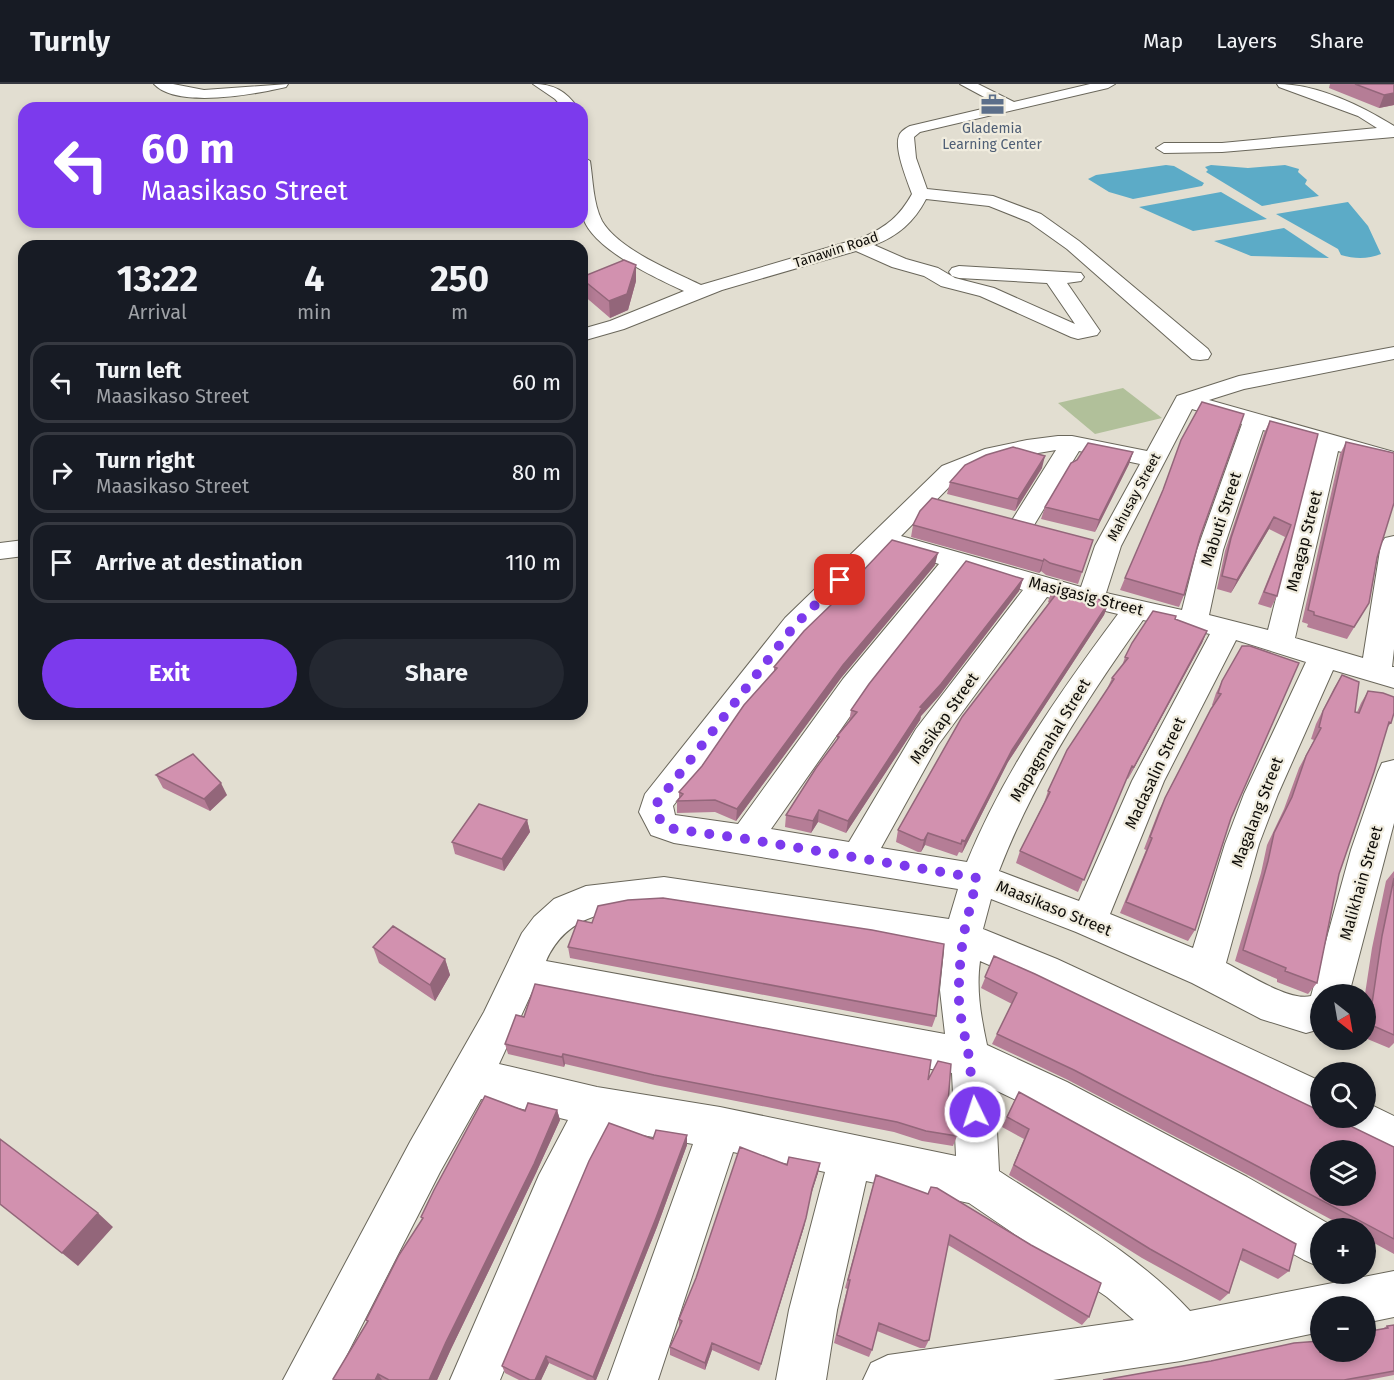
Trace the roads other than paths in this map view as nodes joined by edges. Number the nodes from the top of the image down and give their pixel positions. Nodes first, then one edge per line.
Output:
1 (162, 84) edge
2 (281, 84) edge
3 (540, 84) edge
4 (967, 84) edge
5 (1108, 84) edge
6 (1284, 84) edge
7 (566, 102) edge
8 (1012, 106) junction
9 (1394, 117) edge
10 (1373, 118) junction
11 (1394, 132) edge
12 (1164, 148) dead end
13 (920, 194) junction
14 (588, 208) edge
15 (858, 245) junction
16 (931, 272) junction
17 (1053, 277) junction
18 (1111, 278) junction
19 (698, 291) junction
20 (588, 333) edge
21 (1394, 353) edge
22 (1200, 354) dead end
23 (1185, 401) junction
24 (1255, 420) junction
25 (1328, 441) junction
26 (1072, 443) junction
27 (1153, 459) junction
28 (1394, 459) edge
29 (922, 498) junction
30 (956, 507) edge
31 (1022, 525) edge
32 (883, 539) junction
33 (1394, 544) edge
34 (18, 549) edge
35 (0, 552) edge
36 (956, 561) junction
37 (1040, 586) junction
38 (1091, 597) junction
39 (1136, 609) junction
40 (1193, 621) junction
41 (1228, 628) junction
42 (1280, 642) junction
43 (1323, 658) junction
44 (1385, 675) edge
45 (1394, 772) edge
46 (746, 839) junction
47 (858, 857) junction
48 (977, 878) junction
49 (1089, 921) junction
50 (963, 937) junction
51 (1205, 971) junction
52 (522, 973) junction
53 (1328, 984) edge
54 (1310, 1010) edge
55 (969, 1057) junction
56 (471, 1077) junction
57 (1310, 1097) edge
58 (597, 1107) junction
59 (720, 1128) junction
60 (1375, 1128) edge
61 (1394, 1137) edge
62 (850, 1158) junction
63 (978, 1183) junction
64 (1310, 1238) edge
65 (1377, 1288) edge
66 (1355, 1296) edge
67 (1310, 1310) edge
68 (1181, 1337) junction
69 (308, 1380) edge
70 (475, 1380) edge
71 (633, 1380) edge
72 (801, 1380) edge
73 (888, 1380) edge

1 - 2 street
3 - 7 street
4 - 8 street
5 - 8 street
6 - 10 street
8 - 13 street
9 - 10 street
10 - 11 street
11 - 12 street
13 - 15 street, Tanawin Road
13 - 18 street
14 - 19 street
15 - 16 street
15 - 19 street, Tanawin Road
16 - 17 street
16 - 17 street
17 - 18 street
18 - 22 street
19 - 20 street, Tanawin Road
21 - 23 street
23 - 24 street
23 - 27 street, Mahusay Street
24 - 25 street
24 - 40 street, Mabuti Street
25 - 28 street
25 - 42 street, Maagap Street
26 - 27 street, Maasikaso Street
26 - 29 street, Maasikaso Street
26 - 31 street
27 - 38 street, Mahusay Street
29 - 30 street
29 - 32 street, Maasikaso Street
32 - 36 street, Masigasig Street
32 - 46 street, Maasikaso Street
33 - 44 street
34 - 35 street
36 - 37 street, Masigasig Street
36 - 46 street
37 - 38 street, Masigasig Street
37 - 47 street, Masikap Street
38 - 39 street, Masigasig Street
39 - 40 street, Masigasig Street
39 - 48 street, Mapagmahal Street
40 - 41 street, Masigasig Street
41 - 42 street, Masigasig Street
41 - 49 street, Madasalin Street
42 - 43 street, Masigasig Street
43 - 44 street, Masigasig Street
43 - 51 street, Magalang Street
45 - 53 street, Malikhain Street
46 - 47 street, Maasikaso Street
47 - 48 street, Maasikaso Street
48 - 49 street, Maasikaso Street
48 - 50 street, Mapagmahal Street
49 - 51 street, Maasikaso Street
50 - 52 street
50 - 55 street, Mapagmahal Street
50 - 57 street
51 - 54 street, Maasikaso Street
52 - 55 street
52 - 56 street
55 - 63 street, Mapagmahal Street
55 - 64 street
56 - 58 street
56 - 69 street
58 - 59 street
58 - 70 street
59 - 62 street
59 - 71 street
60 - 61 street
62 - 63 street
62 - 72 street
63 - 68 street
65 - 66 street
67 - 68 street
68 - 73 street

